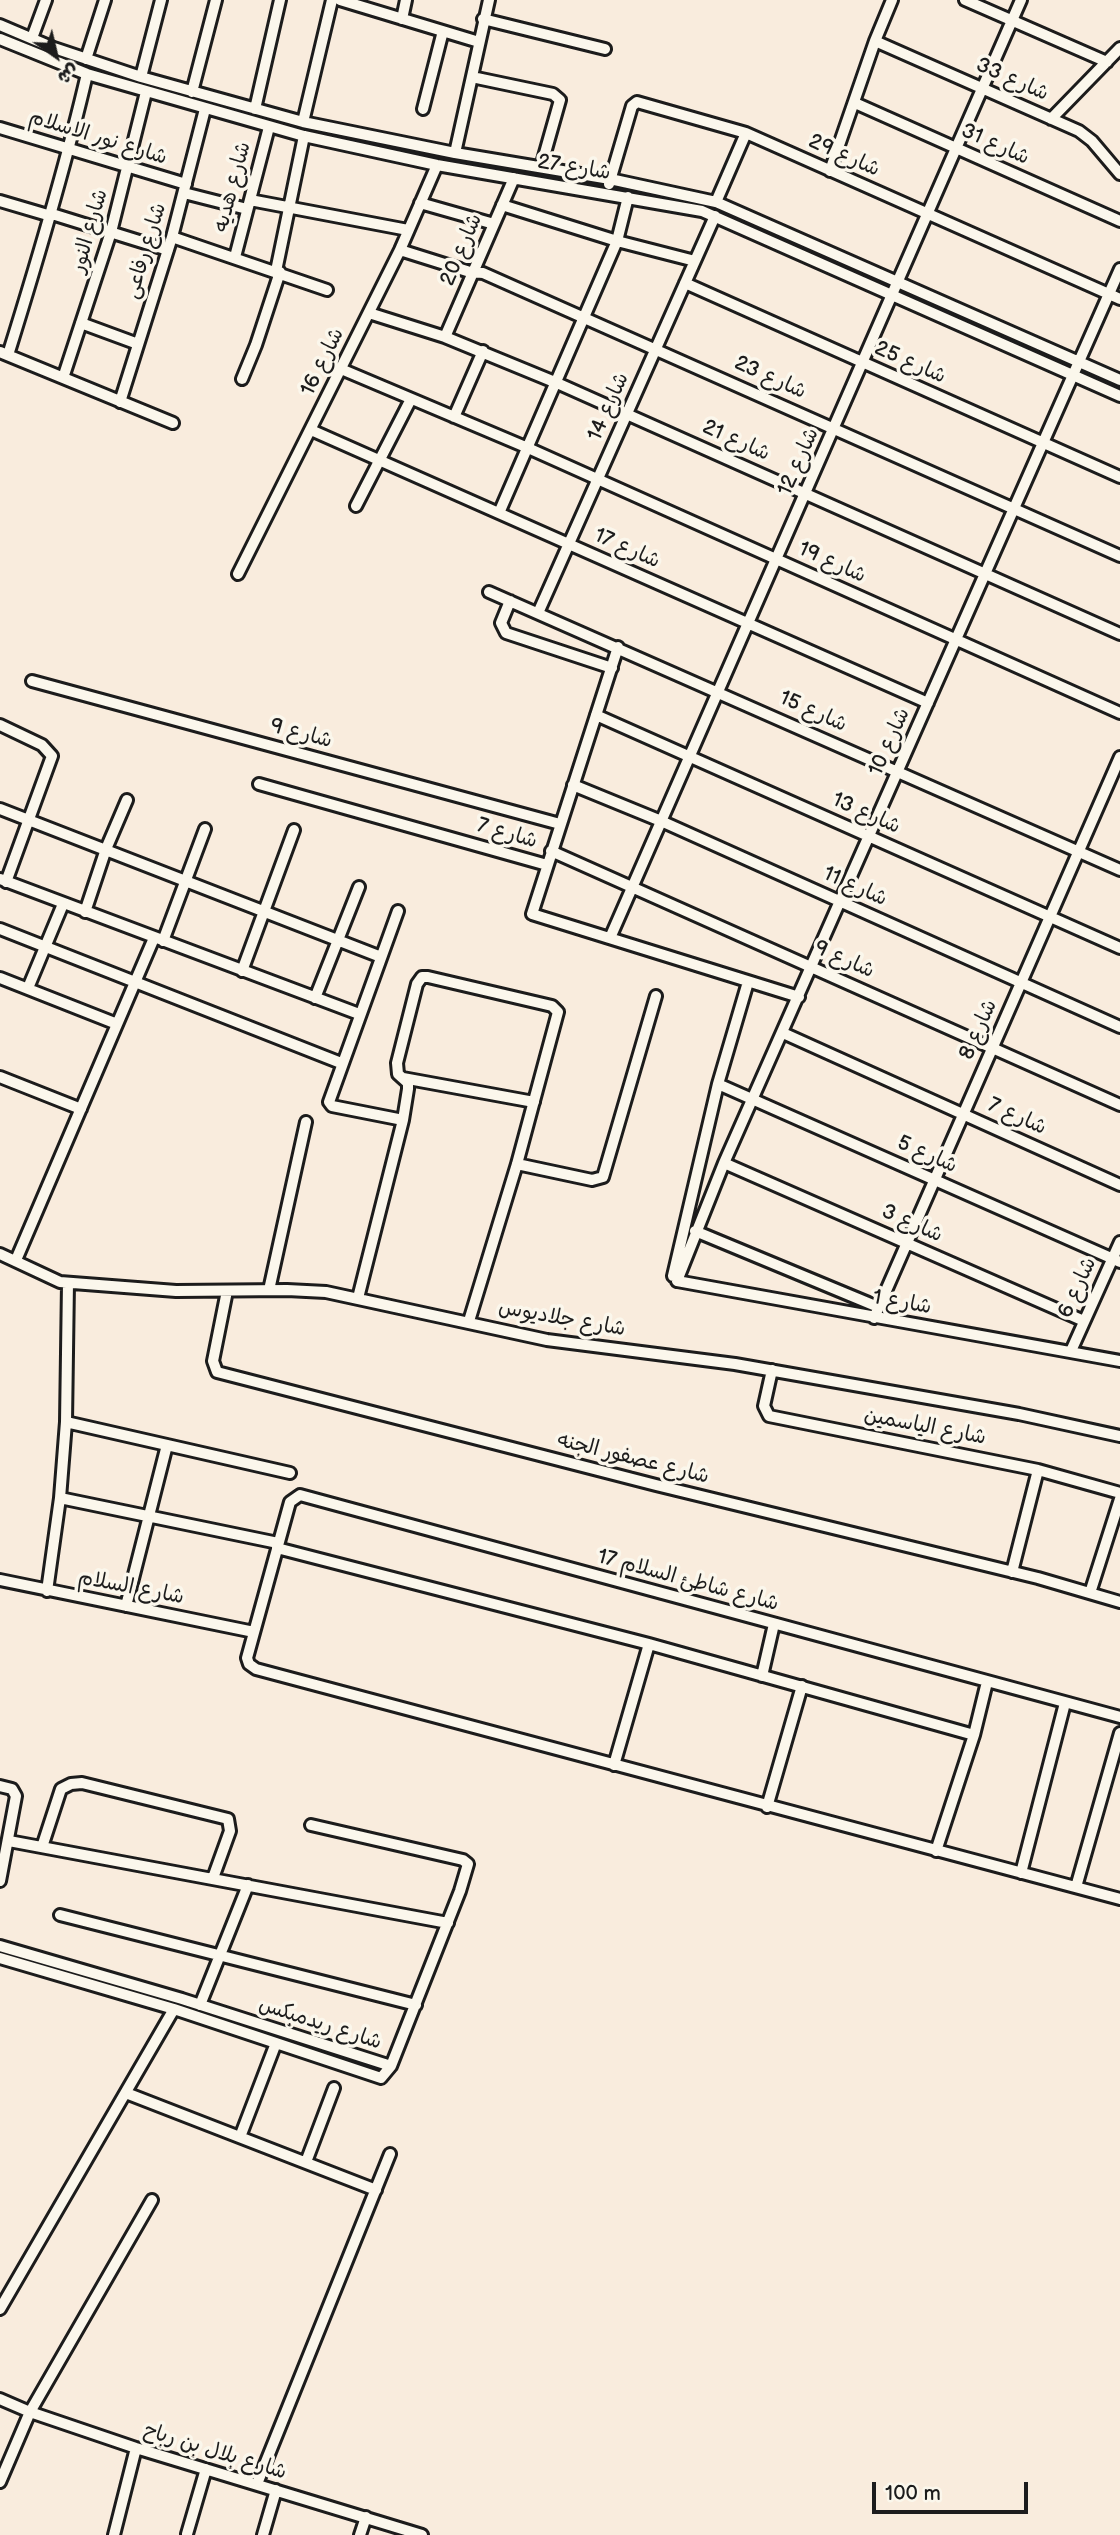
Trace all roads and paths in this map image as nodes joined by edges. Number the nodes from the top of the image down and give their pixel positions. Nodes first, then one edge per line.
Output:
1 (46, 0) edge
2 (104, 0) edge
3 (161, 0) edge
4 (216, 0) edge
5 (280, 0) edge
6 (332, 0) edge
7 (340, 0) edge
8 (406, 0) edge
9 (489, 0) edge
10 (892, 0) edge
11 (965, 0) edge
12 (1021, 0) edge
13 (402, 19) junction
14 (483, 19) junction
15 (1013, 20) junction
16 (0, 25) edge
17 (443, 31) junction
18 (32, 38) junction
19 (0, 39) edge
20 (875, 41) junction
21 (479, 42) junction
22 (1120, 48) edge
23 (605, 49) dead end
24 (86, 59) junction
25 (1112, 60) edge
26 (87, 74) junction
27 (141, 77) junction
28 (472, 77) junction
29 (982, 88) junction
30 (146, 92) junction
31 (192, 92) junction
32 (855, 103) junction
33 (249, 108) junction
34 (205, 109) junction
35 (423, 109) dead end
36 (240, 119) junction
37 (1051, 119) junction
38 (303, 122) junction
39 (269, 127) junction
40 (0, 128) edge
41 (746, 133) junction
42 (304, 136) junction
43 (70, 149) junction
44 (956, 149) junction
45 (455, 153) junction
46 (438, 164) junction
47 (128, 166) junction
48 (541, 167) junction
49 (830, 171) junction
50 (1120, 174) edge
51 (514, 178) junction
52 (610, 179) junction
53 (185, 188) junction
54 (606, 193) junction
55 (628, 197) junction
56 (0, 201) edge
57 (716, 202) junction
58 (420, 203) junction
59 (248, 204) junction
60 (502, 205) junction
61 (290, 208) junction
62 (927, 214) junction
63 (52, 215) junction
64 (715, 216) junction
65 (1120, 221) edge
66 (494, 223) junction
67 (408, 230) junction
68 (111, 232) junction
69 (172, 237) junction
70 (617, 241) junction
71 (168, 250) junction
72 (400, 250) junction
73 (235, 257) junction
74 (695, 261) junction
75 (1120, 269) edge
76 (474, 271) junction
77 (278, 272) junction
78 (897, 282) junction
79 (685, 283) junction
80 (327, 290) dead end
81 (892, 294) junction
82 (1109, 294) junction
83 (1120, 299) edge
84 (369, 313) junction
85 (586, 317) junction
86 (81, 323) junction
87 (445, 337) junction
88 (138, 344) junction
89 (656, 349) junction
90 (483, 351) junction
91 (4, 354) edge
92 (1079, 361) junction
93 (864, 363) junction
94 (341, 369) junction
95 (1073, 374) junction
96 (63, 378) junction
97 (242, 379) dead end
98 (1120, 380) edge
99 (557, 383) junction
100 (1120, 396) edge
101 (411, 399) junction
102 (120, 402) junction
103 (627, 413) junction
104 (454, 417) junction
105 (173, 423) dead end
106 (835, 429) junction
107 (311, 430) junction
108 (1043, 443) junction
109 (528, 448) junction
110 (380, 461) junction
111 (1120, 477) edge
112 (598, 479) junction
113 (806, 494) junction
114 (356, 506) dead end
115 (1014, 509) junction
116 (499, 513) junction
117 (569, 544) junction
118 (1120, 556) edge
119 (777, 559) junction
120 (238, 574) dead end
121 (986, 574) junction
122 (489, 592) dead end
123 (510, 601) junction
124 (538, 613) junction
125 (749, 623) junction
126 (1120, 634) edge
127 (956, 640) junction
128 (618, 648) junction
129 (612, 668) junction
130 (32, 681) dead end
131 (719, 692) junction
132 (928, 703) junction
133 (1120, 713) edge
134 (596, 715) junction
135 (0, 725) edge
136 (690, 757) junction
137 (1120, 757) edge
138 (898, 771) junction
139 (260, 785) dead end
140 (573, 785) junction
141 (1108, 785) junction
142 (1120, 790) edge
143 (127, 800) dead end
144 (0, 809) edge
145 (30, 820) junction
146 (661, 821) junction
147 (560, 824) junction
148 (205, 829) dead end
149 (294, 830) dead end
150 (869, 837) junction
151 (106, 849) junction
152 (551, 851) junction
153 (1078, 852) junction
154 (547, 865) junction
155 (1120, 870) edge
156 (186, 879) junction
157 (3, 880) edge
158 (359, 887) dead end
159 (632, 887) junction
160 (841, 901) junction
161 (63, 904) junction
162 (263, 910) junction
163 (398, 911) dead end
164 (85, 912) junction
165 (1050, 917) junction
166 (0, 929) edge
167 (610, 938) junction
168 (158, 939) junction
169 (338, 939) junction
170 (45, 946) junction
171 (1120, 948) edge
172 (381, 957) junction
173 (812, 967) junction
174 (242, 971) junction
175 (0, 978) edge
176 (135, 982) junction
177 (748, 982) junction
178 (1021, 982) junction
179 (27, 988) junction
180 (656, 996) dead end
181 (799, 997) junction
182 (315, 998) junction
183 (359, 1014) junction
184 (117, 1024) junction
185 (1120, 1027) edge
186 (783, 1033) junction
187 (992, 1048) junction
188 (341, 1063) junction
189 (0, 1077) edge
190 (402, 1077) junction
191 (718, 1084) junction
192 (753, 1099) junction
193 (534, 1102) junction
194 (1120, 1105) edge
195 (81, 1109) junction
196 (963, 1114) junction
197 (403, 1120) junction
198 (306, 1122) dead end
199 (724, 1163) junction
200 (517, 1164) junction
201 (934, 1180) junction
202 (1120, 1185) edge
203 (695, 1231) junction
204 (1120, 1242) edge
205 (906, 1243) junction
206 (0, 1254) edge
207 (16, 1260) junction
208 (1116, 1260) edge
209 (677, 1281) junction
210 (68, 1283) junction
211 (269, 1290) junction
212 (227, 1291) junction
213 (358, 1298) junction
214 (876, 1312) junction
215 (469, 1321) junction
216 (1084, 1321) junction
217 (1071, 1351) junction
218 (1120, 1361) edge
219 (772, 1370) junction
220 (66, 1422) junction
221 (1120, 1436) edge
222 (167, 1445) junction
223 (1038, 1470) junction
224 (290, 1473) dead end
225 (1120, 1493) edge
226 (60, 1498) junction
227 (1120, 1499) edge
228 (150, 1516) junction
229 (278, 1545) junction
230 (1012, 1572) junction
231 (0, 1580) edge
232 (47, 1591) junction
233 (1090, 1593) junction
234 (1120, 1601) edge
235 (126, 1606) junction
236 (774, 1624) junction
237 (254, 1632) junction
238 (649, 1644) junction
239 (762, 1676) junction
240 (988, 1682) junction
241 (802, 1686) junction
242 (1065, 1703) junction
243 (1120, 1717) edge
244 (1120, 1732) edge
245 (974, 1735) junction
246 (614, 1765) junction
247 (0, 1786) edge
248 (767, 1807) junction
249 (311, 1825) dead end
250 (9, 1842) junction
251 (42, 1847) junction
252 (936, 1852) junction
253 (1021, 1873) junction
254 (213, 1878) junction
255 (0, 1881) edge
256 (248, 1885) junction
257 (1076, 1887) junction
258 (1120, 1899) edge
259 (60, 1915) dead end
260 (448, 1923) junction
261 (0, 1947) edge
262 (220, 1955) junction
263 (0, 1958) edge
264 (200, 2005) junction
265 (415, 2005) junction
266 (174, 2009) junction
267 (276, 2043) junction
268 (391, 2066) junction
269 (334, 2088) dead end
270 (126, 2093) junction
271 (240, 2137) junction
272 (390, 2154) dead end
273 (306, 2162) junction
274 (376, 2190) junction
275 (152, 2200) dead end
276 (0, 2309) edge
277 (0, 2399) edge
278 (30, 2412) junction
279 (136, 2448) junction
280 (206, 2469) junction
281 (0, 2482) edge
282 (257, 2484) junction
283 (276, 2490) junction
284 (366, 2517) junction
285 (187, 2533) edge
286 (114, 2535) edge
287 (262, 2535) edge
288 (360, 2535) edge
289 (422, 2535) edge

1 - 18 street
2 - 24 street
3 - 27 street
4 - 31 street
5 - 33 street
6 - 38 street
7 - 13 street
8 - 13 street
9 - 14 street
10 - 20 street
11 - 15 street
12 - 15 street, شارع 12
13 - 17 street
14 - 21 street
14 - 23 street
15 - 25 street
15 - 29 street, شارع 12
16 - 18 street, شارع 27
17 - 21 street
17 - 35 street
18 - 24 street, شارع 27
19 - 26 street, شارع 27
20 - 29 street, شارع 33
20 - 32 street
21 - 28 street
22 - 25 street
24 - 27 street, شارع 27
25 - 37 street
26 - 30 street, شارع 27
26 - 43 street
27 - 31 street, شارع 27
28 - 45 street
28 - 48 street
29 - 37 street, شارع 33
29 - 44 street, شارع 12
30 - 34 street, شارع 27
30 - 47 street, شارع النور
31 - 33 street, شارع 27
32 - 44 street, شارع 31
32 - 49 street
33 - 36 street
33 - 38 street, شارع 27
34 - 36 street, شارع 27
34 - 53 street, شارع رفاعى
36 - 39 street, شارع 27
37 - 50 street, شارع 33
38 - 45 street, شارع 27
39 - 42 street, شارع 27
39 - 59 street, شارع هديه
40 - 43 street, شارع نور الاسلام
41 - 49 street, شارع 29
41 - 52 street, شارع 29
41 - 57 street
42 - 46 street, شارع 27
42 - 61 street
43 - 47 street, شارع نور الاسلام
43 - 63 street
44 - 62 street, شارع 12
44 - 65 street, شارع 31
45 - 48 street, شارع 27
46 - 51 street, شارع 27
46 - 58 street, شارع 16
47 - 53 street, شارع نور الاسلام
47 - 68 street, شارع النور
48 - 52 street, شارع 27
49 - 62 street, شارع 29
51 - 54 street, شارع 27
51 - 60 street, شارع 20
52 - 54 street, شارع 29
52 - 57 street, شارع 27
53 - 59 street, شارع نور الاسلام
53 - 69 street, شارع رفاعى
54 - 55 street, شارع 27
55 - 64 street, شارع 27
55 - 70 street
56 - 63 street
57 - 78 street, شارع 27
58 - 66 street
58 - 67 street, شارع 16
59 - 61 street, شارع نور الاسلام
59 - 73 street, شارع هديه
60 - 66 street, شارع 20
60 - 70 street
61 - 67 street, شارع نور الاسلام
61 - 77 street
62 - 78 street, شارع 12
62 - 82 street, شارع 29
63 - 68 street
63 - 91 street
64 - 74 street, شارع 14
64 - 81 street, شارع 27
66 - 76 street, شارع 20
67 - 72 street, شارع 16
68 - 71 street
68 - 86 street, شارع النور
69 - 71 street, شارع رفاعى
69 - 73 street
70 - 74 street
70 - 85 street
71 - 88 street, شارع رفاعى
72 - 76 street, شارع 23
72 - 84 street, شارع 16
73 - 77 street
74 - 79 street, شارع 14
75 - 82 street, شارع 10
76 - 85 street, شارع 23
76 - 87 street, شارع 20
77 - 80 street
77 - 97 street
78 - 81 street, شارع 12
78 - 92 street, شارع 27
79 - 89 street, شارع 14
79 - 93 street, شارع 25
81 - 93 street, شارع 12
81 - 95 street, شارع 27
82 - 83 street, شارع 29
82 - 92 street, شارع 10
84 - 87 street, شارع 21
84 - 94 street, شارع 16
85 - 89 street, شارع 23
85 - 99 street
86 - 88 street
86 - 96 street, شارع النور
87 - 90 street, شارع 21
88 - 102 street, شارع رفاعى
89 - 103 street, شارع 14
89 - 106 street, شارع 23
90 - 99 street, شارع 21
90 - 104 street
91 - 96 street
92 - 95 street, شارع 10
92 - 98 street, شارع 27
93 - 106 street, شارع 12
93 - 108 street, شارع 25
94 - 101 street, شارع 19
94 - 107 street, شارع 16
95 - 100 street, شارع 27
95 - 108 street, شارع 10
96 - 102 street
99 - 103 street, شارع 21
99 - 109 street
101 - 104 street, شارع 19
101 - 110 street
102 - 105 street
103 - 112 street, شارع 14
103 - 113 street, شارع 21
104 - 109 street, شارع 19
106 - 113 street, شارع 12
106 - 115 street, شارع 23
107 - 110 street, شارع 17
107 - 120 street, شارع 16
108 - 111 street, شارع 25
108 - 115 street, شارع 10
109 - 112 street, شارع 19
109 - 116 street
110 - 114 street
110 - 116 street, شارع 17
112 - 117 street, شارع 14
112 - 119 street, شارع 19
113 - 119 street, شارع 12
113 - 121 street, شارع 21
115 - 118 street, شارع 23
115 - 121 street, شارع 10
116 - 117 street, شارع 17
117 - 124 street, شارع 14
117 - 125 street, شارع 17
119 - 125 street, شارع 12
119 - 127 street, شارع 19
121 - 126 street, شارع 21
121 - 127 street, شارع 10
122 - 123 street, شارع 15
123 - 124 street, شارع 15
123 - 129 street
124 - 128 street, شارع 15
125 - 131 street, شارع 12
125 - 132 street, شارع 17
127 - 132 street, شارع 10
127 - 133 street, شارع 19
128 - 129 street
128 - 131 street, شارع 15
129 - 134 street
130 - 147 street, شارع 9
131 - 136 street, شارع 12
131 - 138 street, شارع 15
132 - 138 street, شارع 10
134 - 136 street, شارع 13
134 - 140 street
135 - 145 street
136 - 146 street, شارع 12
136 - 150 street, شارع 13
137 - 141 street, شارع 8
138 - 150 street, شارع 10
138 - 153 street, شارع 15
139 - 154 street, شارع 7
140 - 146 street, شارع 11
140 - 147 street
141 - 142 street
141 - 153 street, شارع 8
143 - 151 street
144 - 145 street
145 - 151 street
145 - 157 street
146 - 159 street, شارع 12
146 - 160 street, شارع 11
147 - 152 street
148 - 156 street
149 - 162 street
150 - 160 street, شارع 10
150 - 165 street, شارع 13
151 - 156 street
151 - 164 street
152 - 154 street
152 - 159 street, شارع 9
153 - 155 street, شارع 15
153 - 165 street, شارع 8
154 - 167 street, شارع 7
156 - 162 street
156 - 168 street
157 - 161 street
158 - 169 street
159 - 167 street, شارع 12
159 - 173 street, شارع 9
160 - 173 street, شارع 10
160 - 178 street, شارع 11
161 - 164 street
161 - 170 street
162 - 169 street
162 - 174 street
163 - 172 street
164 - 168 street
165 - 171 street, شارع 13
165 - 178 street, شارع 8
166 - 170 street
167 - 177 street, شارع 7
168 - 174 street
168 - 176 street
169 - 172 street
169 - 182 street
170 - 176 street
170 - 179 street
172 - 183 street
173 - 181 street, شارع 10
173 - 187 street, شارع 9
174 - 182 street
175 - 179 street
176 - 184 street
176 - 188 street
177 - 181 street, شارع 7
177 - 191 street
178 - 185 street, شارع 11
178 - 187 street, شارع 8
179 - 184 street
180 - 200 street
181 - 186 street, شارع 10
182 - 183 street
183 - 188 street
184 - 195 street
186 - 192 street, شارع 10
186 - 196 street, شارع 7
187 - 194 street, شارع 9
187 - 196 street, شارع 8
188 - 197 street
189 - 195 street
190 - 193 street
190 - 193 street
190 - 197 street
191 - 192 street, شارع 5
191 - 209 street
192 - 199 street, شارع 10
192 - 201 street, شارع 5
193 - 200 street
195 - 207 street
196 - 201 street, شارع 8
196 - 202 street, شارع 7
197 - 213 street
198 - 211 street
199 - 203 street, شارع 10
199 - 205 street, شارع 3
200 - 215 street
201 - 205 street, شارع 8
201 - 208 street, شارع 5
203 - 209 street, شارع 10
203 - 214 street
204 - 208 street, شارع 6
205 - 214 street, شارع 8
205 - 216 street, شارع 3
206 - 207 street, شارع جلاديوس
207 - 210 street, شارع جلاديوس
208 - 216 street, شارع 6
209 - 214 street, شارع 1
210 - 212 street, شارع جلاديوس
210 - 220 street
211 - 212 street, شارع جلاديوس
211 - 213 street, شارع جلاديوس
212 - 230 street, شارع عصفور الجنه
213 - 215 street, شارع جلاديوس
214 - 217 street, شارع 1
215 - 219 street, شارع جلاديوس
216 - 217 street, شارع 6
217 - 218 street, شارع 1
219 - 221 street, شارع جلاديوس
219 - 223 street, شارع الياسمين
220 - 222 street
220 - 226 street
222 - 224 street
222 - 228 street
223 - 225 street, شارع الياسمين
223 - 230 street
226 - 228 street
226 - 232 street
227 - 233 street
228 - 229 street
228 - 235 street
229 - 236 street, شارع شاطئ السلام 17
229 - 237 street
229 - 238 street
230 - 233 street, شارع عصفور الجنه
231 - 232 street, شارع السلام
232 - 235 street, شارع السلام
233 - 234 street, شارع عصفور الجنه
235 - 237 street, شارع السلام
236 - 239 street
236 - 240 street, شارع شاطئ السلام 17
237 - 246 street
238 - 239 street
238 - 246 street
239 - 241 street
240 - 242 street, شارع شاطئ السلام 17
240 - 245 street
241 - 245 street
241 - 248 street
242 - 243 street, شارع شاطئ السلام 17
242 - 253 street
244 - 257 street
245 - 252 street
246 - 248 street
247 - 250 street
248 - 252 street
249 - 260 street
250 - 251 street
250 - 255 street
251 - 254 street
251 - 254 street
252 - 253 street
253 - 257 street
254 - 256 street
256 - 260 street
256 - 262 street
257 - 258 street
259 - 262 street
260 - 265 street
261 - 264 street, شارع ريدمبكس
262 - 264 street
262 - 265 street
263 - 266 street, شارع ريدمبكس
264 - 268 street, شارع ريدمبكس
265 - 268 street
266 - 267 street, شارع ريدمبكس
266 - 270 street
267 - 268 street, شارع ريدمبكس
267 - 271 street
269 - 273 street
270 - 271 street
270 - 276 street
271 - 273 street
272 - 274 street
273 - 274 street
274 - 282 street
275 - 278 street
277 - 278 street, شارع بلال بن رباح
278 - 279 street, شارع بلال بن رباح
278 - 281 street
279 - 280 street, شارع بلال بن رباح
279 - 286 street
280 - 282 street, شارع بلال بن رباح
280 - 285 street
282 - 283 street, شارع بلال بن رباح
283 - 284 street, شارع بلال بن رباح
283 - 287 street
284 - 288 street
284 - 289 street, شارع بلال بن رباح

